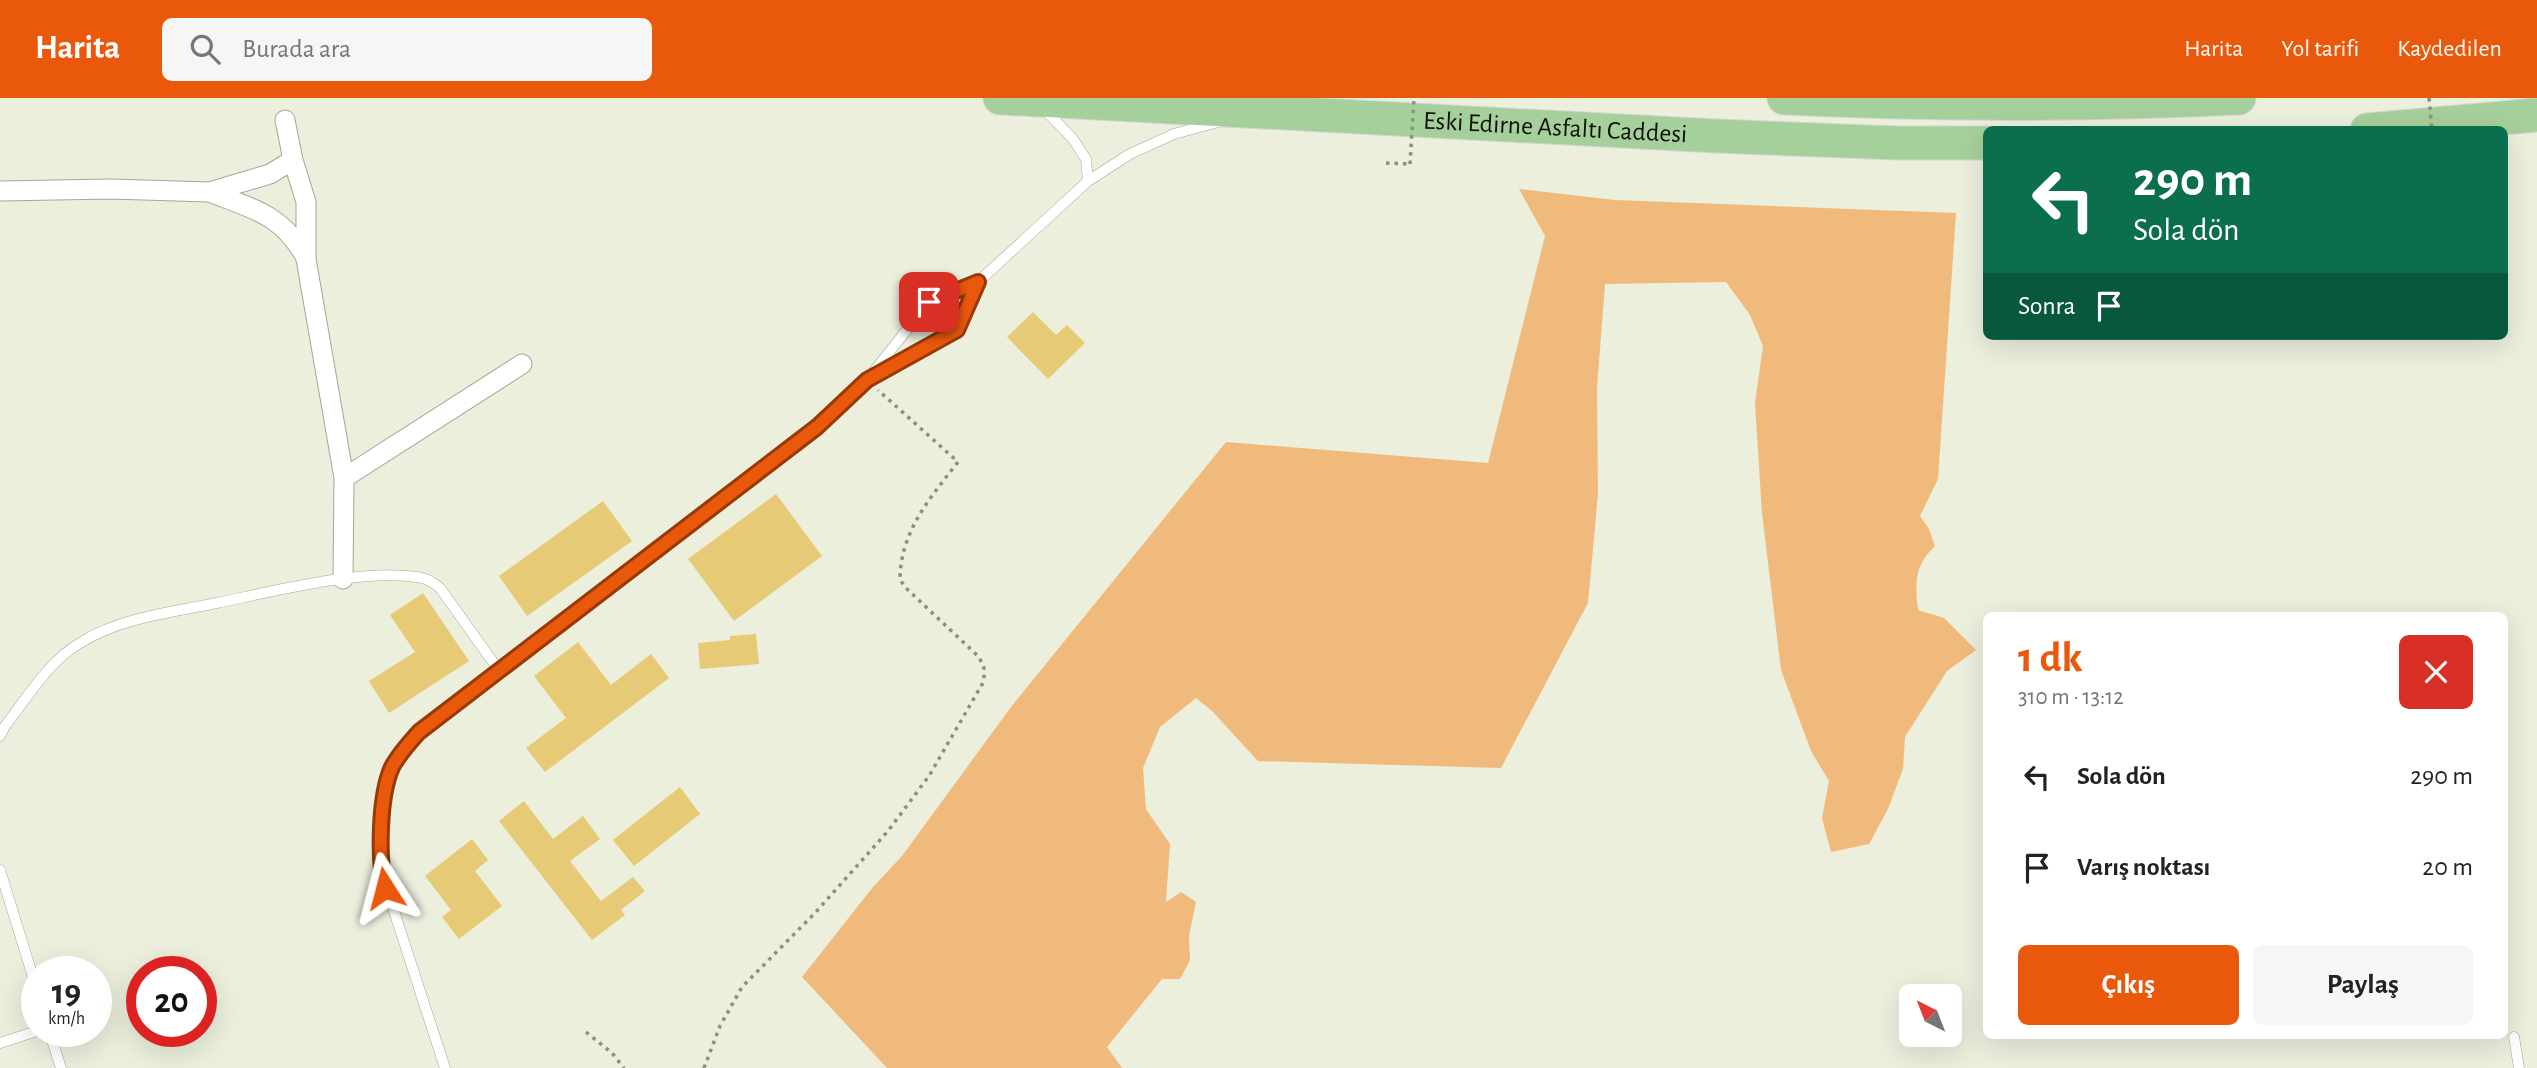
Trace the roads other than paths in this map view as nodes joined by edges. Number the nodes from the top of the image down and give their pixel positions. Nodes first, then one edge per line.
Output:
1 (1000, 98) edge
2 (1784, 98) edge
3 (2239, 98) edge
4 (1033, 100) edge
5 (1267, 112) junction
6 (2537, 115) edge
7 (285, 120) dead end
8 (2412, 126) edge
9 (1983, 143) edge
10 (293, 160) junction
11 (1088, 181) junction
12 (0, 191) edge
13 (209, 192) junction
14 (306, 259) junction
15 (978, 282) junction
16 (522, 363) dead end
17 (867, 380) junction
18 (344, 478) junction
19 (344, 579) junction
20 (498, 669) junction
21 (0, 736) edge
22 (0, 870) edge
23 (27, 956) edge
24 (21, 1036) edge
25 (2514, 1037) dead end
26 (0, 1043) edge
27 (54, 1047) edge
28 (61, 1068) edge
29 (445, 1068) edge
30 (2519, 1068) edge

1 - 4 highway, Eski Edirne Asfaltı Caddesi
2 - 3 highway
4 - 5 highway, Eski Edirne Asfaltı Caddesi
4 - 11 lane
5 - 9 highway, Eski Edirne Asfaltı Caddesi
5 - 11 lane
6 - 8 highway
7 - 10 street
10 - 13 street
10 - 14 street
11 - 15 lane
12 - 13 street
13 - 14 street
14 - 18 street
15 - 17 lane
15 - 17 lane
16 - 18 street
17 - 20 lane
18 - 19 street
19 - 20 lane
19 - 21 lane
20 - 29 lane
22 - 23 lane
24 - 26 lane
25 - 30 lane
27 - 28 lane

